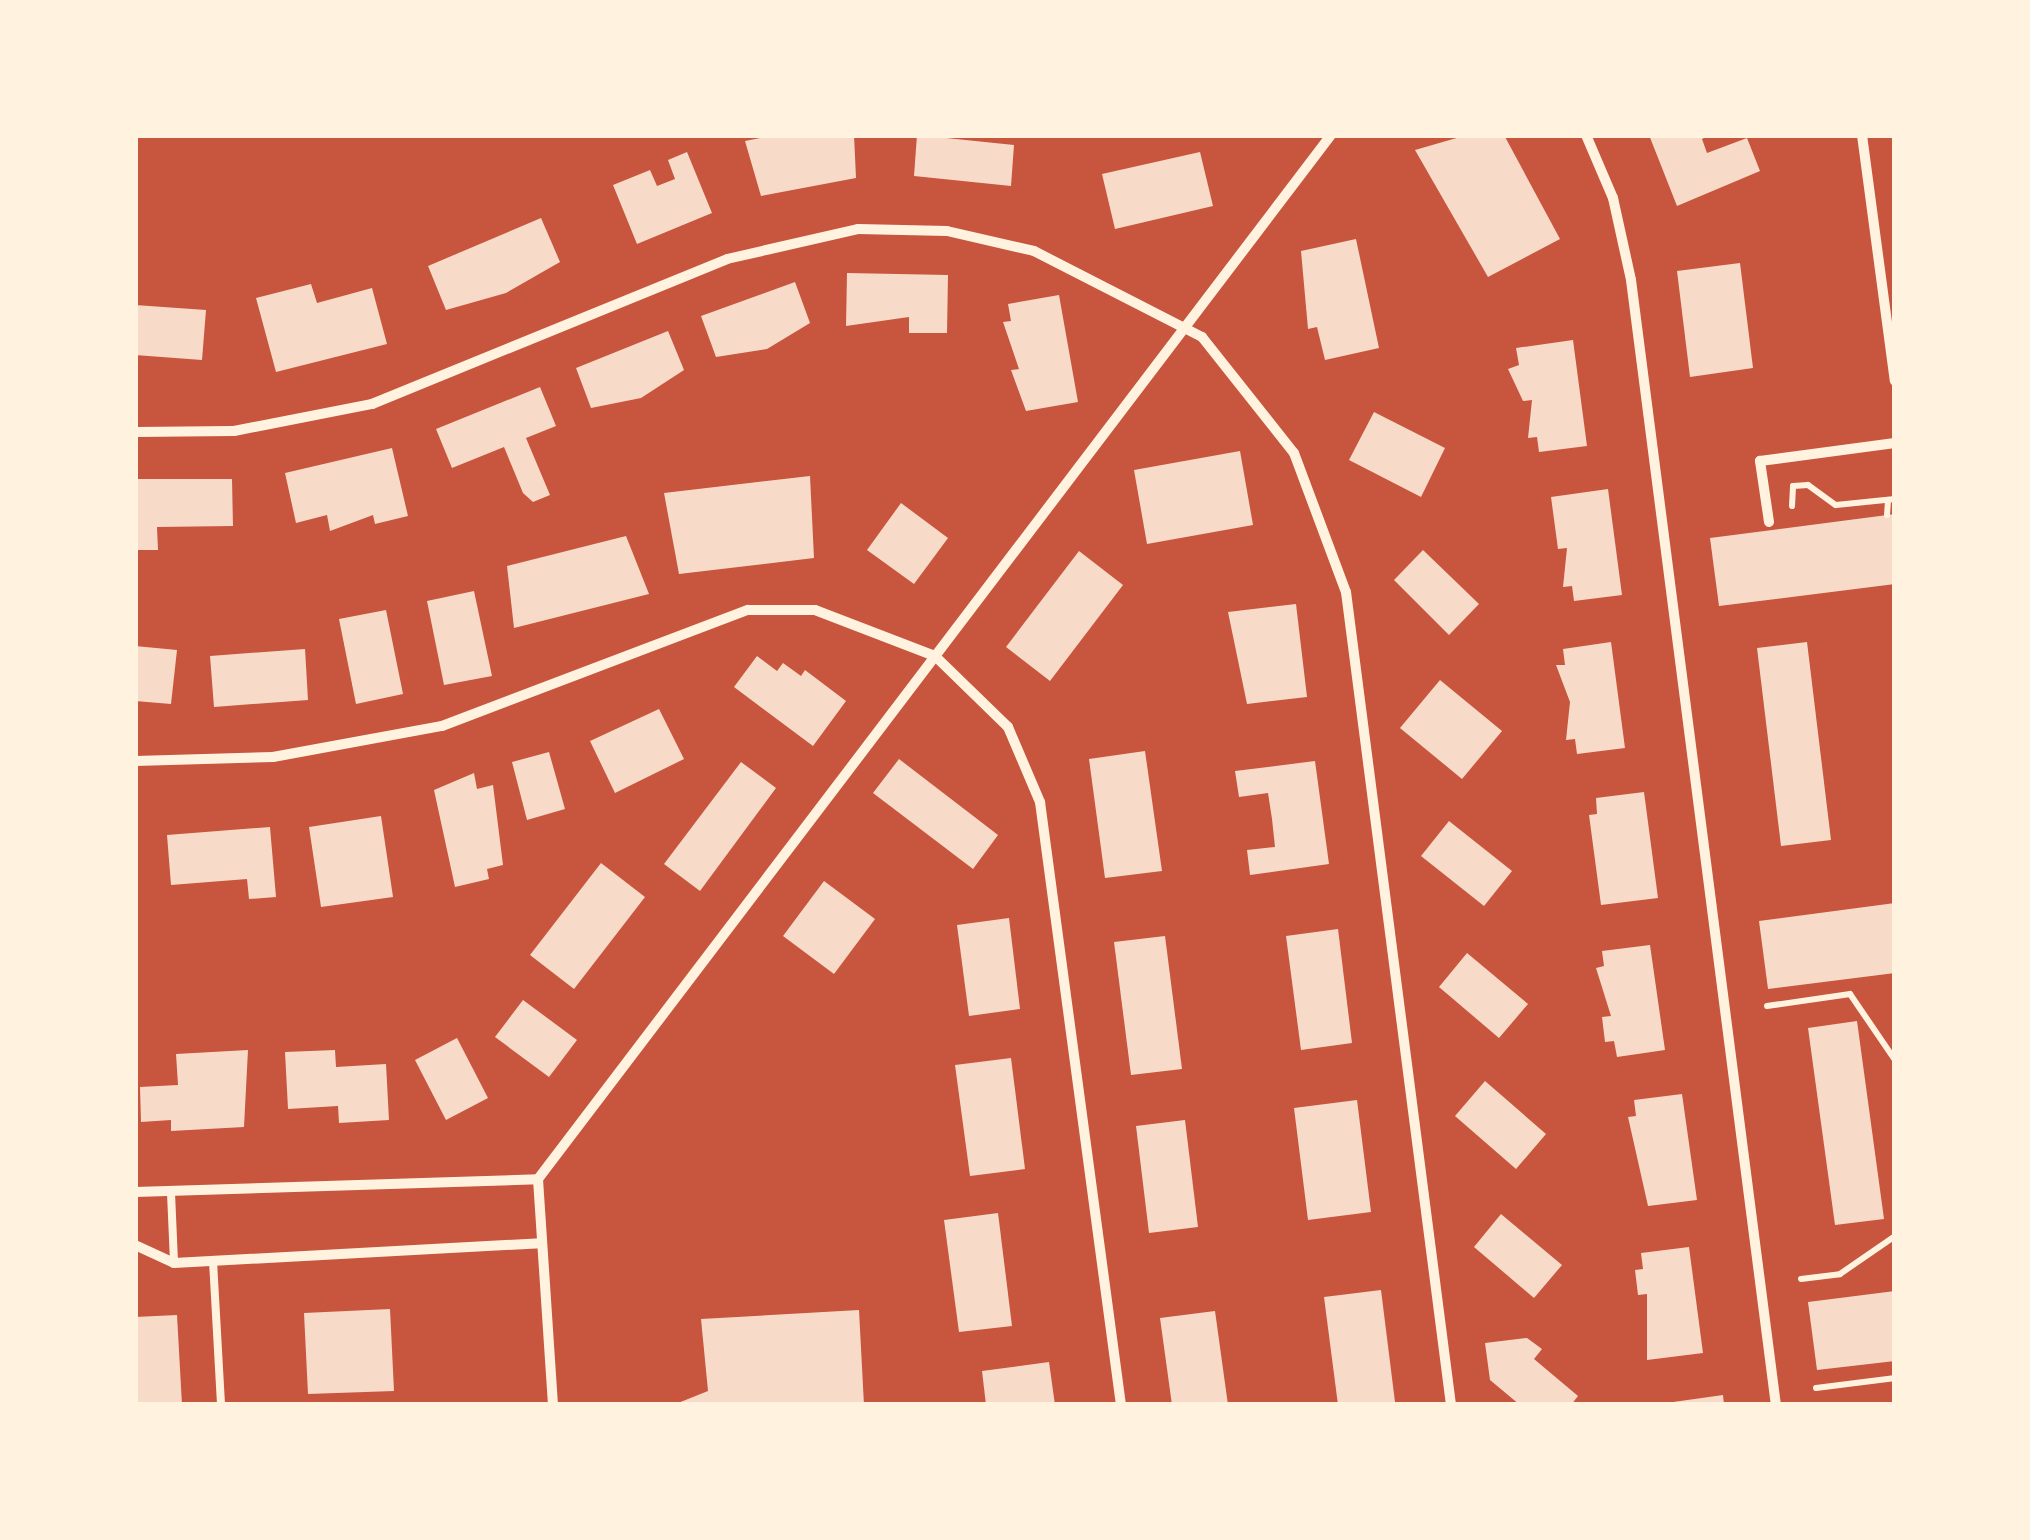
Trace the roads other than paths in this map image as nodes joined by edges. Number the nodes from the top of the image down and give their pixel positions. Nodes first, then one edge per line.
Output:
1 (1330, 135) edge
2 (1586, 135) edge
3 (1862, 135) edge
4 (1184, 329) junction
5 (1895, 381) edge
6 (135, 432) edge
7 (1895, 443) edge
8 (1769, 522) road end
9 (935, 656) junction
10 (135, 761) edge
11 (538, 1179) junction
12 (135, 1192) edge
13 (171, 1194) junction
14 (540, 1243) junction
15 (135, 1245) edge
16 (213, 1261) junction
17 (174, 1264) junction
18 (221, 1405) edge
19 (553, 1405) edge
20 (1121, 1405) edge
21 (1451, 1405) edge
22 (1776, 1405) edge

1 - 4 street
2 - 22 street
3 - 5 street
4 - 6 street
4 - 9 street
4 - 21 street
7 - 8 street
9 - 10 street
9 - 11 street
9 - 20 street
11 - 13 street
11 - 14 street
12 - 13 street
13 - 17 lane
14 - 16 street
14 - 19 street
15 - 17 street
16 - 17 street
16 - 18 lane

